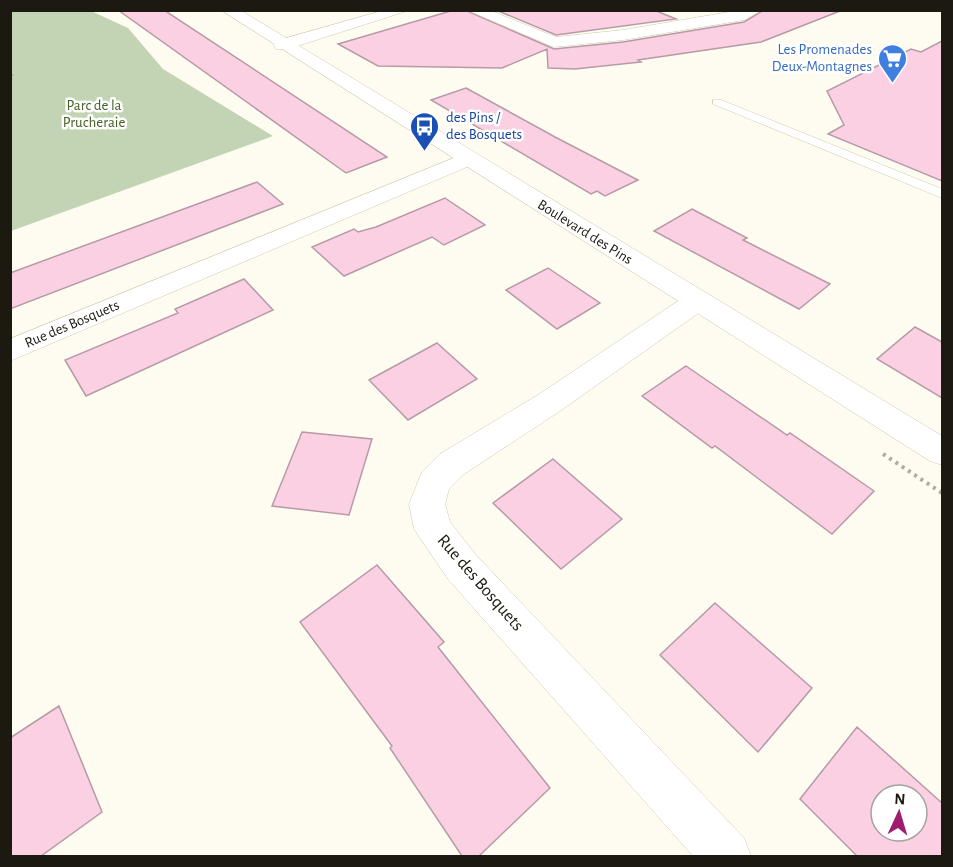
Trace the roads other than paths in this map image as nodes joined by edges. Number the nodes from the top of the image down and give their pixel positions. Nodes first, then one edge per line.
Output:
1 (228, 10) edge
2 (403, 10) edge
3 (474, 10) edge
4 (686, 10) edge
5 (755, 10) edge
6 (704, 21) junction
7 (282, 45) junction
8 (717, 102) dead end
9 (466, 159) junction
10 (942, 194) edge
11 (697, 301) junction
12 (10, 351) edge
13 (941, 452) edge
14 (726, 856) edge

1 - 7 street, Boulevard des Pins
2 - 7 street
3 - 6 street
4 - 6 street
5 - 6 street
7 - 9 street, Boulevard des Pins
8 - 10 lane
9 - 11 street, Boulevard des Pins
9 - 12 street, Rue des Bosquets
11 - 13 street, Boulevard des Pins
11 - 14 street, Rue des Bosquets

